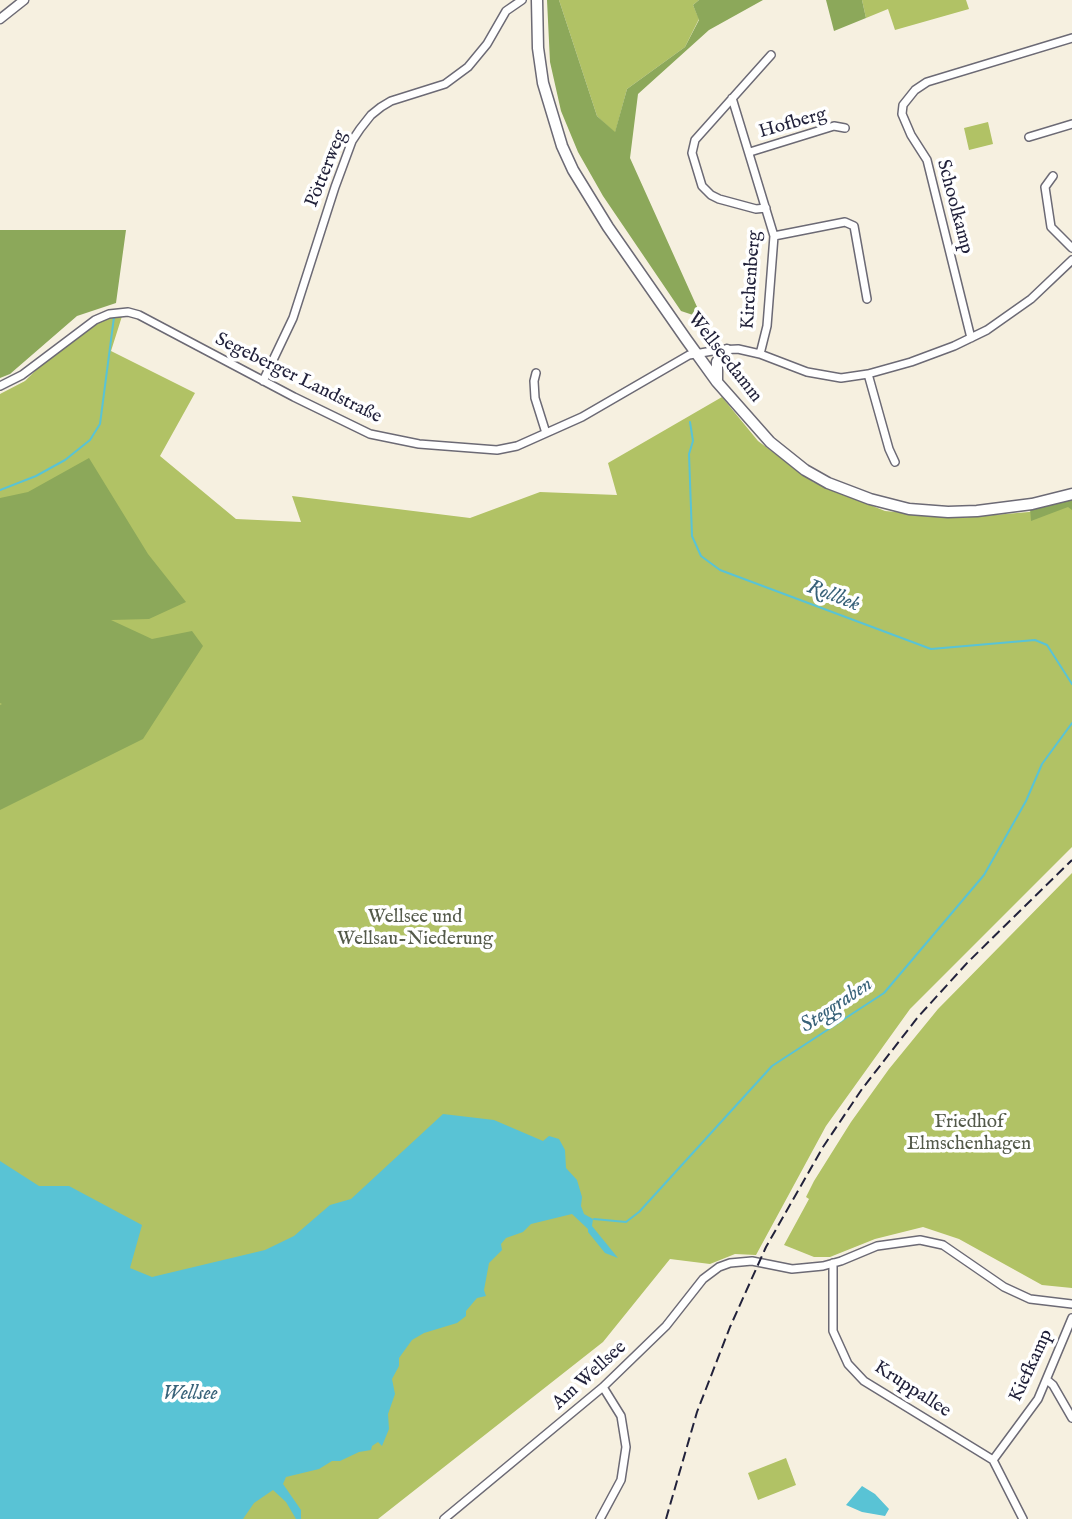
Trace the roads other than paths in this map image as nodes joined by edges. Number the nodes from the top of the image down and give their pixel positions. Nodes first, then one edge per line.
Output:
1 (24, 0) edge
2 (522, 0) edge
3 (537, 0) edge
4 (0, 19) edge
5 (1072, 38) edge
6 (771, 55) dead end
7 (732, 98) junction
8 (1072, 124) edge
9 (845, 128) dead end
10 (1029, 137) dead end
11 (750, 152) junction
12 (1053, 176) dead end
13 (766, 208) junction
14 (774, 236) junction
15 (1072, 248) edge
16 (1072, 260) edge
17 (867, 299) dead end
18 (971, 338) junction
19 (727, 349) junction
20 (697, 354) junction
21 (760, 354) junction
22 (536, 373) dead end
23 (868, 374) junction
24 (262, 381) junction
25 (717, 382) junction
26 (0, 386) edge
27 (547, 433) junction
28 (895, 462) dead end
29 (1072, 494) edge
30 (833, 1263) junction
31 (1072, 1304) edge
32 (1072, 1318) edge
33 (1047, 1380) junction
34 (603, 1387) junction
35 (1072, 1418) edge
36 (993, 1460) junction
37 (444, 1519) edge
38 (600, 1519) edge
39 (1023, 1519) edge

1 - 4 street
2 - 24 street, Pötterweg
3 - 20 main road, Wellseedamm
5 - 18 street, Schoolkamp
6 - 7 street, Kirchenberg
7 - 11 street, Kirchenberg
7 - 13 street, Kirchenberg
8 - 10 street
9 - 11 street, Hofberg
11 - 13 street, Kirchenberg
12 - 15 street
13 - 14 street, Kirchenberg
14 - 17 street
14 - 21 street, Kirchenberg
16 - 18 street, Segeberger Landstraße
18 - 23 street, Segeberger Landstraße
19 - 20 street, Segeberger Landstraße
19 - 21 street, Segeberger Landstraße
19 - 25 main road
20 - 25 main road, Wellseedamm
20 - 27 street, Segeberger Landstraße
21 - 23 street, Segeberger Landstraße
22 - 27 street
23 - 28 street
24 - 26 street, Segeberger Landstraße
24 - 27 street, Segeberger Landstraße
25 - 29 main road, Wellseedamm
30 - 31 street
30 - 34 street, Am Wellsee
30 - 36 street, Kruppallee
32 - 33 street, Kiefkamp
33 - 35 street
33 - 36 street, Kiefkamp
34 - 37 street, Am Wellsee
34 - 38 street
36 - 39 street

